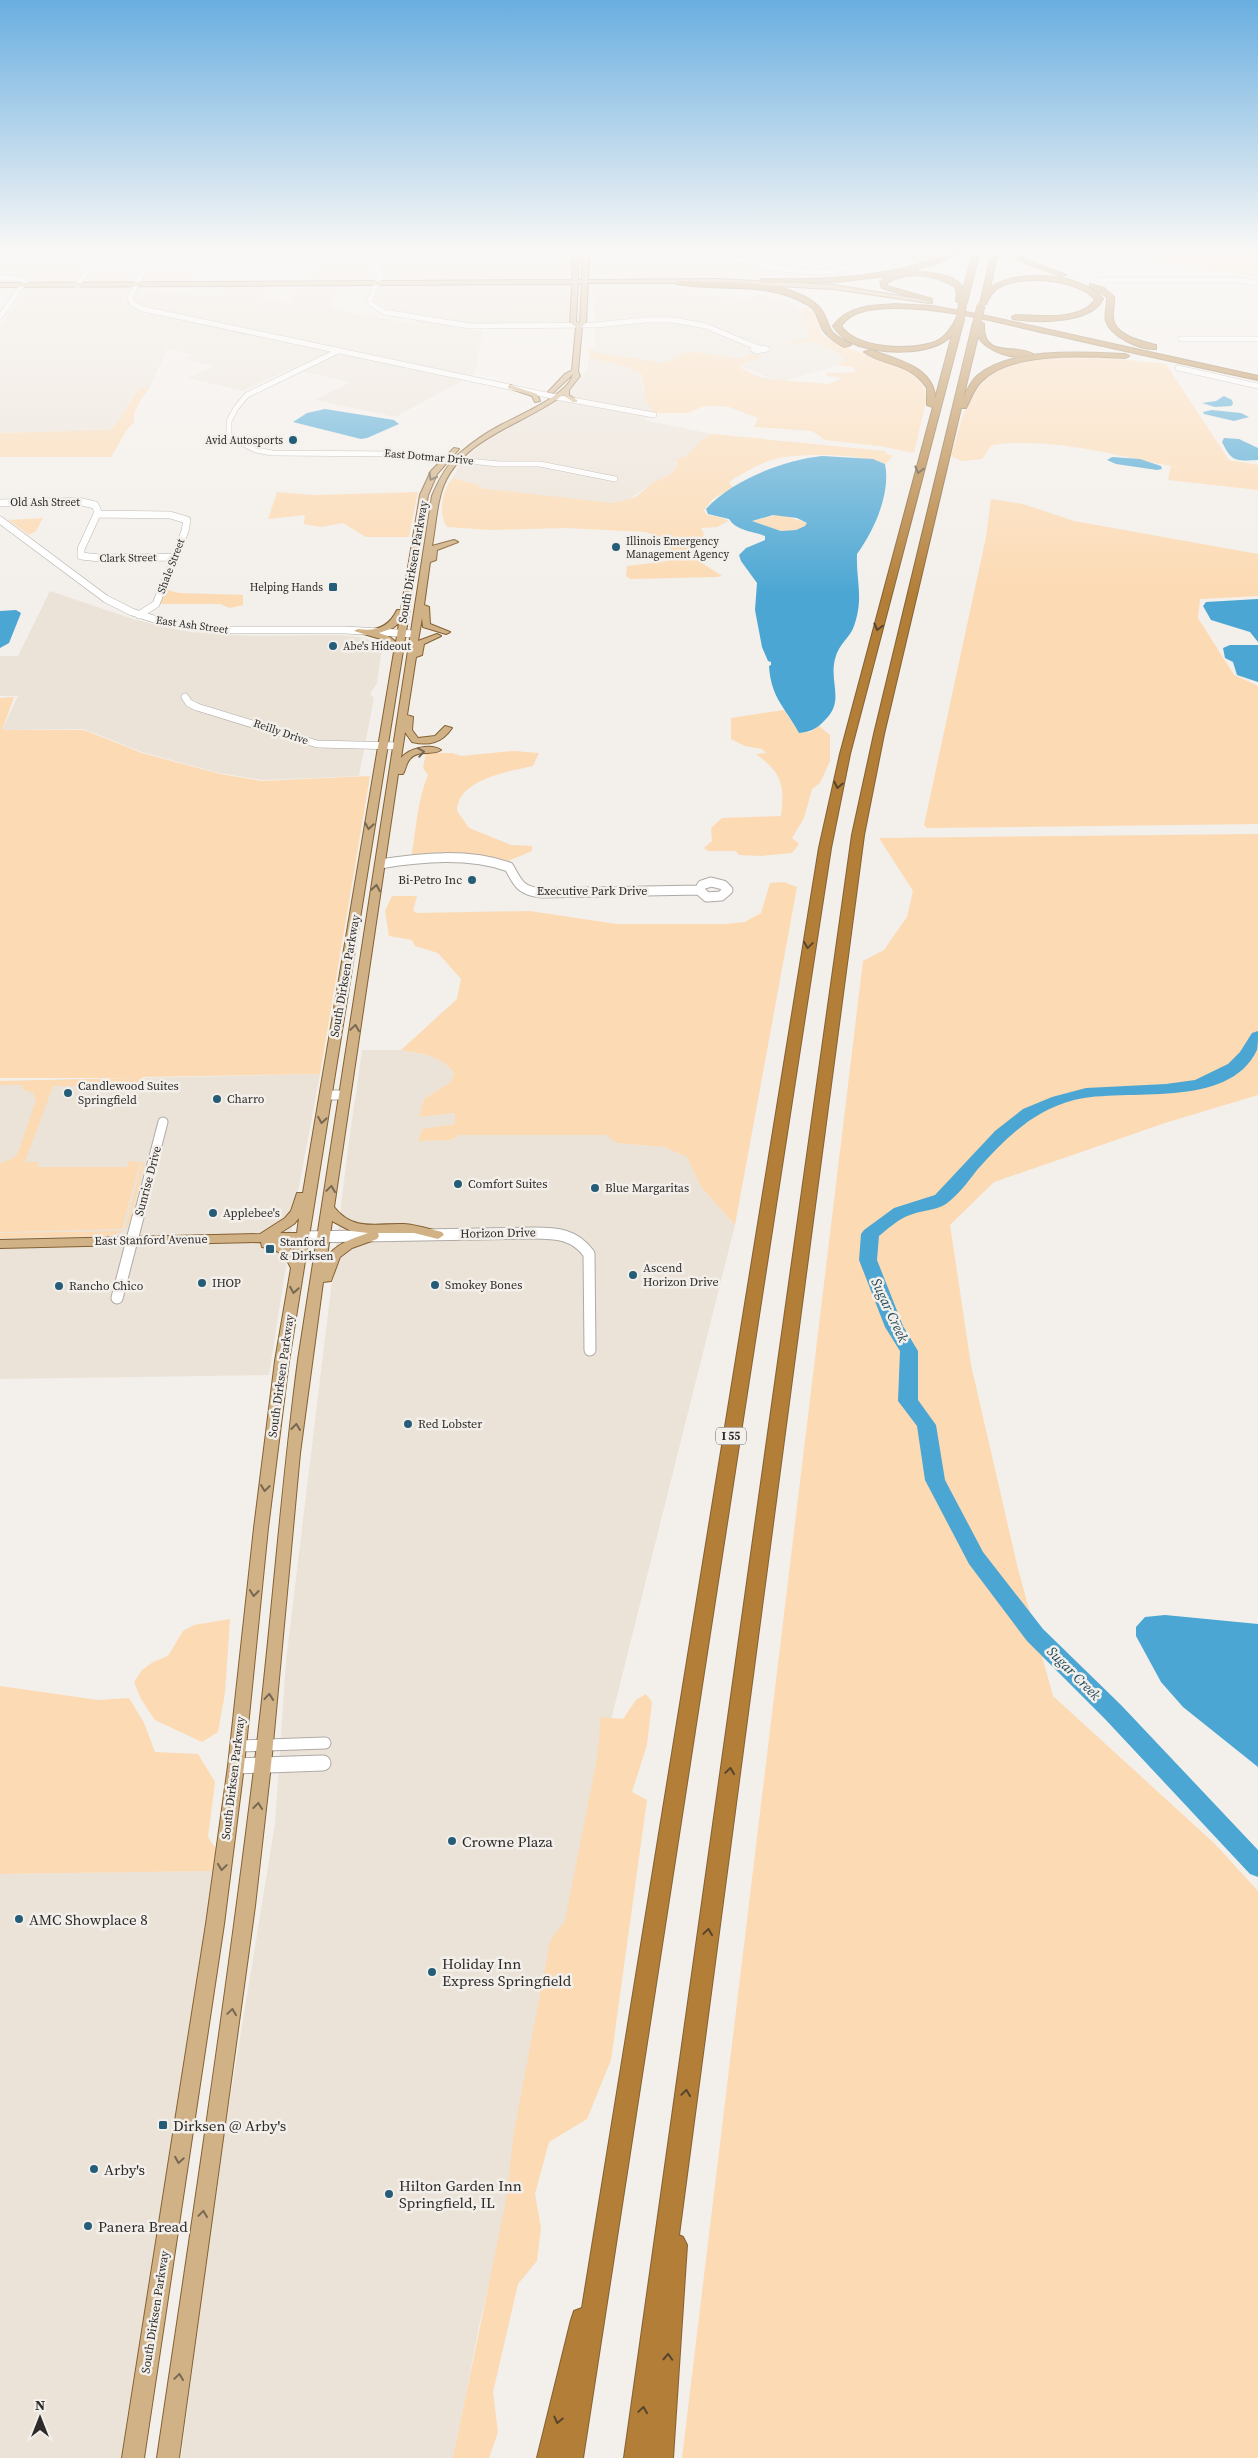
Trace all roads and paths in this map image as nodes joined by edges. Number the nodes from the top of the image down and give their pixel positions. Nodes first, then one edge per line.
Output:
1 (306, 366) edge
2 (408, 366) edge
3 (575, 366) edge
4 (906, 366) edge
5 (946, 366) edge
6 (968, 366) edge
7 (1003, 366) edge
8 (1187, 366) edge
9 (1202, 366) edge
10 (1225, 366) edge
11 (1178, 368) dead end
12 (575, 371) junction
13 (1258, 373) edge
14 (1258, 378) edge
15 (1258, 386) edge
16 (510, 387) junction
17 (566, 390) junction
18 (547, 395) junction
19 (556, 397) junction
20 (537, 401) junction
21 (576, 401) junction
22 (654, 415) dead end
23 (932, 415) junction
24 (955, 418) junction
25 (242, 445) junction
26 (235, 447) dead end
27 (447, 458) junction
28 (458, 459) junction
29 (615, 480) dead end
30 (0, 502) edge
31 (97, 514) junction
32 (0, 520) edge
33 (431, 528) junction
34 (174, 557) junction
35 (425, 566) junction
36 (411, 571) junction
37 (422, 587) junction
38 (138, 615) junction
39 (358, 631) junction
40 (372, 632) junction
41 (401, 634) junction
42 (415, 634) junction
43 (398, 652) junction
44 (409, 672) junction
45 (185, 697) dead end
46 (405, 697) junction
47 (448, 728) dead end
48 (382, 746) junction
49 (398, 746) junction
50 (436, 750) dead end
51 (386, 820) junction
52 (363, 864) junction
53 (380, 864) junction
54 (699, 890) dead end
55 (352, 931) junction
56 (370, 931) junction
57 (326, 1094) junction
58 (345, 1094) junction
59 (163, 1122) dead end
60 (316, 1155) junction
61 (328, 1207) junction
62 (438, 1235) junction
63 (373, 1236) junction
64 (303, 1237) junction
65 (323, 1237) junction
66 (259, 1238) junction
67 (209, 1239) junction
68 (132, 1241) junction
69 (0, 1244) edge
70 (298, 1267) junction
71 (117, 1298) dead end
72 (310, 1320) junction
73 (590, 1350) dead end
74 (325, 1743) dead end
75 (238, 1746) junction
76 (265, 1746) junction
77 (323, 1763) dead end
78 (263, 1765) junction
79 (236, 1766) junction
80 (682, 2122) junction
81 (608, 2220) junction
82 (132, 2458) edge
83 (168, 2458) edge
84 (550, 2458) edge
85 (570, 2458) edge
86 (637, 2458) edge
87 (660, 2458) edge

1 - 25 street
2 - 16 street
3 - 12 main road, South Dirksen Parkway
4 - 23 highway
5 - 23 highway, I 55
6 - 24 highway
7 - 24 highway
8 - 14 highway
9 - 14 highway
10 - 13 highway
11 - 15 street
12 - 17 main road, South Dirksen Parkway
12 - 18 main road, South Dirksen Parkway
16 - 18 street
16 - 20 main road
17 - 19 main road, South Dirksen Parkway
17 - 21 main road
18 - 19 street
18 - 20 main road, South Dirksen Parkway
19 - 21 street
19 - 28 main road, South Dirksen Parkway
20 - 27 main road, South Dirksen Parkway
21 - 22 street
23 -> 81 highway, I 55
80 -> 24 highway
25 - 26 street
25 - 27 street, East Dotmar Drive
27 - 28 street, East Dotmar Drive
27 -> 36 main road, South Dirksen Parkway
28 - 29 street, East Dotmar Drive
28 - 33 main road, South Dirksen Parkway
30 - 31 street, Old Ash Street
31 - 34 street, Shale Street
31 - 34 street, Clark Street
32 - 38 street, East Ash Street
33 - 35 main road, South Dirksen Parkway
33 - 35 main road
34 - 38 street, Shale Street
35 - 37 main road, South Dirksen Parkway
36 - 40 main road
36 - 41 main road, South Dirksen Parkway
37 - 42 main road, South Dirksen Parkway
37 - 44 main road
38 - 39 street, East Ash Street
39 - 40 street, East Ash Street
39 - 43 main road
40 - 41 street, East Ash Street
41 - 42 street, East Ash Street
41 - 43 main road, South Dirksen Parkway
42 - 44 main road, South Dirksen Parkway
43 - 48 main road, South Dirksen Parkway
44 - 46 main road, South Dirksen Parkway
45 - 48 street, Reilly Drive
46 - 47 main road
46 - 49 main road, South Dirksen Parkway
48 - 49 street, Reilly Drive
48 -> 52 main road, South Dirksen Parkway
49 - 51 main road, South Dirksen Parkway
51 -> 50 main road
51 - 53 main road, South Dirksen Parkway
52 - 53 street, Executive Park Drive
52 - 55 main road, South Dirksen Parkway
53 - 54 street, Executive Park Drive
56 -> 53 main road, South Dirksen Parkway
55 - 56 street
55 - 57 main road, South Dirksen Parkway
58 -> 56 main road, South Dirksen Parkway
57 - 58 street
57 -> 60 main road, South Dirksen Parkway
61 -> 58 main road, South Dirksen Parkway
59 - 68 street, Sunrise Drive
60 - 64 main road, South Dirksen Parkway
60 - 66 main road
61 - 62 main road
61 - 65 main road, South Dirksen Parkway
62 - 63 street, Horizon Drive
62 - 73 street, Horizon Drive
63 - 65 street, Horizon Drive
63 - 72 main road
64 - 65 street, Horizon Drive
64 - 66 main road, East Stanford Avenue
64 - 70 main road, South Dirksen Parkway
65 - 72 main road, South Dirksen Parkway
66 - 67 main road, East Stanford Avenue
67 - 68 main road, East Stanford Avenue
67 - 70 main road
68 - 69 main road, East Stanford Avenue
68 - 71 street, Sunrise Drive
70 -> 75 main road, South Dirksen Parkway
76 -> 72 main road, South Dirksen Parkway
74 - 76 street
75 - 76 street
75 - 79 main road, South Dirksen Parkway
76 - 78 main road, South Dirksen Parkway
77 - 78 street
78 - 79 street
83 -> 78 main road, South Dirksen Parkway
79 -> 82 main road, South Dirksen Parkway
86 -> 80 highway
87 -> 80 highway
81 -> 84 highway
81 - 85 highway, I 55

